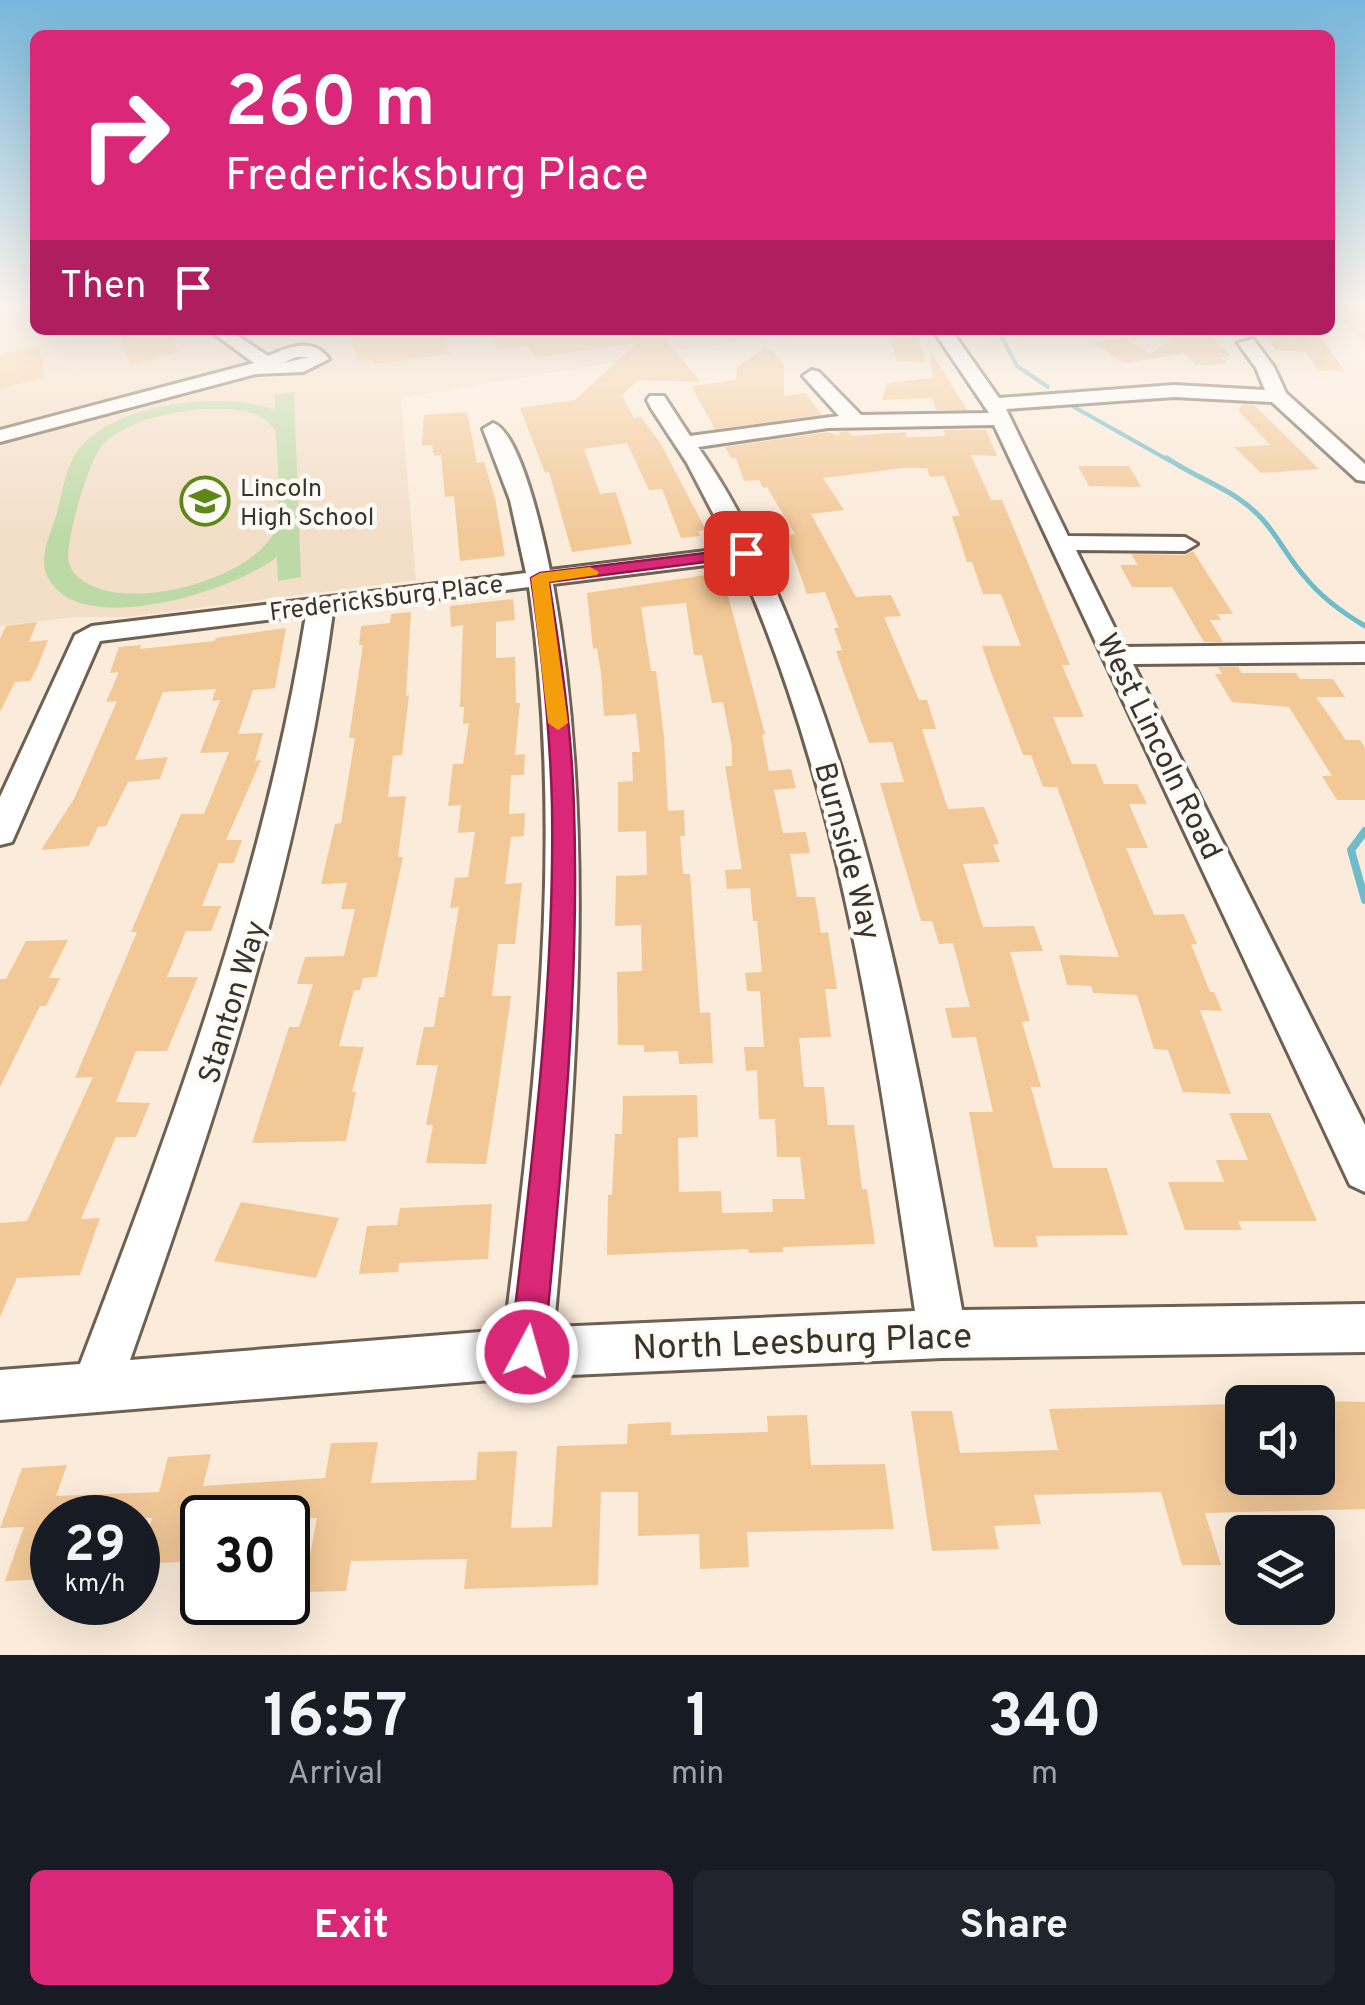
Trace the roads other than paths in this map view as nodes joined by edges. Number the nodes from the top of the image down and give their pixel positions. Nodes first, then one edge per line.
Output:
1 (196, 383) edge
2 (819, 383) edge
3 (978, 383) edge
4 (1272, 383) edge
5 (1277, 396) junction
6 (657, 400) dead end
7 (998, 412) junction
8 (854, 420) junction
9 (493, 429) dead end
10 (0, 436) edge
11 (685, 443) junction
12 (1365, 475) edge
13 (1060, 543) junction
14 (1185, 544) dead end
15 (746, 553) junction
16 (540, 578) junction
17 (321, 605) junction
18 (1365, 652) edge
19 (1114, 656) junction
20 (0, 833) edge
21 (1365, 1170) edge
22 (1365, 1328) edge
23 (942, 1334) junction
24 (527, 1352) junction
25 (96, 1386) junction
26 (0, 1395) edge

1 - 10 street
2 - 8 street
3 - 7 street, West Lincoln Road
4 - 5 street
5 - 7 street
5 - 12 street
6 - 11 street, Burnside Way
7 - 8 street
7 - 13 street, West Lincoln Road
8 - 11 street
9 - 16 street
11 - 15 street, Burnside Way
13 - 14 street
13 - 19 street, West Lincoln Road
15 - 16 street, Fredericksburg Place
15 - 23 street, Burnside Way
16 - 17 street, Fredericksburg Place
16 - 24 street
17 - 20 street, Fredericksburg Place
17 - 25 street, Stanton Way
18 - 19 street
19 - 21 street, West Lincoln Road
22 - 23 street, North Leesburg Place
23 - 24 street, North Leesburg Place
24 - 25 street, North Leesburg Place
25 - 26 street, North Leesburg Place

